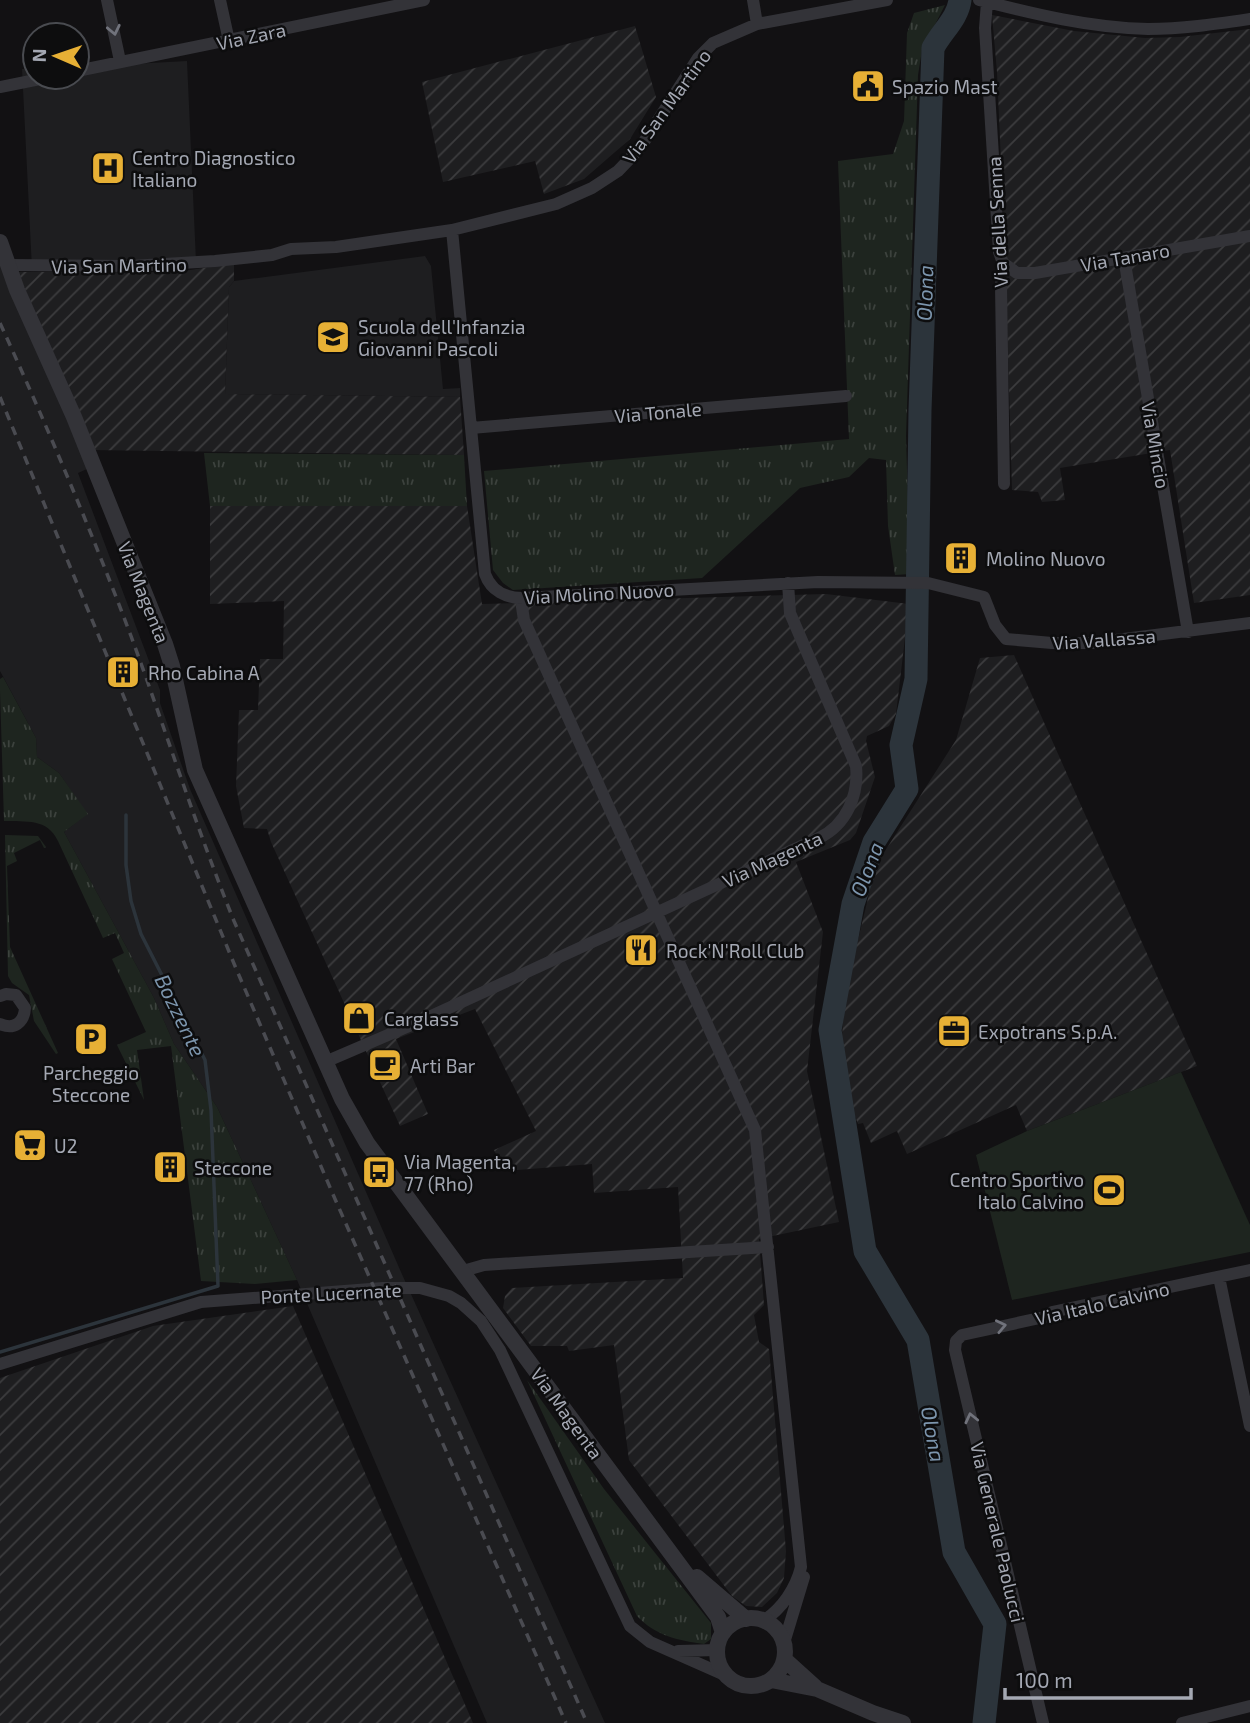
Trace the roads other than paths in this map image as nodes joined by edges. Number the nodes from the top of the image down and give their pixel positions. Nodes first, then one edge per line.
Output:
1 (107, 0) edge
2 (220, 0) edge
3 (424, 0) edge
4 (752, 0) edge
5 (887, 0) edge
6 (983, 1) edge
7 (1250, 19) edge
8 (757, 24) junction
9 (229, 41) junction
10 (120, 61) junction
11 (91, 68) edge
12 (21, 83) edge
13 (0, 87) edge
14 (452, 230) junction
15 (1250, 236) edge
16 (0, 242) edge
17 (1124, 258) junction
18 (1003, 263) junction
19 (7, 265) junction
20 (846, 397) dead end
21 (471, 428) junction
22 (1004, 484) dead end
23 (788, 583) junction
24 (984, 597) joint
25 (523, 598) junction
26 (1250, 622) edge
27 (1188, 632) junction
28 (657, 912) junction
29 (0, 994) edge
30 (0, 1024) edge
31 (325, 1062) junction
32 (768, 1247) junction
33 (1250, 1270) edge
34 (463, 1271) junction
35 (1219, 1277) junction
36 (956, 1340) joint
37 (0, 1364) edge
38 (1250, 1426) edge
39 (801, 1550) junction
40 (672, 1554) junction
41 (746, 1619) junction
42 (763, 1621) junction
43 (723, 1633) junction
44 (718, 1650) junction
45 (784, 1651) junction
46 (674, 1652) junction
47 (727, 1676) junction
48 (771, 1680) junction
49 (817, 1689) junction
50 (1250, 1706) edge
51 (903, 1723) edge
52 (1042, 1723) edge
53 (1182, 1723) edge

1 -> 10 street
2 - 9 street
3 - 9 street, Via Zara
4 - 8 street
5 - 8 street, Via San Martino
6 - 7 street
6 - 18 street, Via della Senna
8 - 14 street, Via San Martino
9 - 10 street, Via Zara
10 - 11 street, Via Zara
12 - 13 street
14 - 19 street, Via San Martino
14 - 21 street, Via Molino Nuovo
15 - 17 street, Via Tanaro
16 - 19 street, Via Magenta
17 - 18 street, Via Tanaro
17 - 27 street, Via Mincio
18 - 22 street, Via della Senna
19 - 31 street, Via Magenta
20 - 21 street, Via Tonale
21 - 25 street, Via Molino Nuovo
23 - 24 street, Via Molino Nuovo
23 - 25 street, Via Molino Nuovo
23 - 28 street, Via Magenta
24 - 27 street, Via Vallassa
25 - 28 street
26 - 27 street, Via Vallassa
28 - 31 street, Via Magenta
28 - 32 street
29 - 30 street
31 - 34 street, Via Magenta
32 - 34 street
32 - 39 street
33 - 35 street, Via Italo Calvino
34 - 40 street, Via Magenta
36 -> 35 street, Via Italo Calvino
35 - 38 street
52 -> 36 street, Via Generale Paolucci
37 - 46 street, Ponte Lucernate
39 - 42 street
39 - 45 street
40 - 41 street, Via Magenta
40 - 43 street, Via Magenta
41 - 42 street
41 - 43 street
42 - 45 street
43 - 44 street
44 - 46 street, Ponte Lucernate
44 - 47 street
45 - 48 street
45 - 49 street
46 - 47 street, Ponte Lucernate
47 - 48 street
48 - 49 street
49 - 51 street
50 - 53 street

